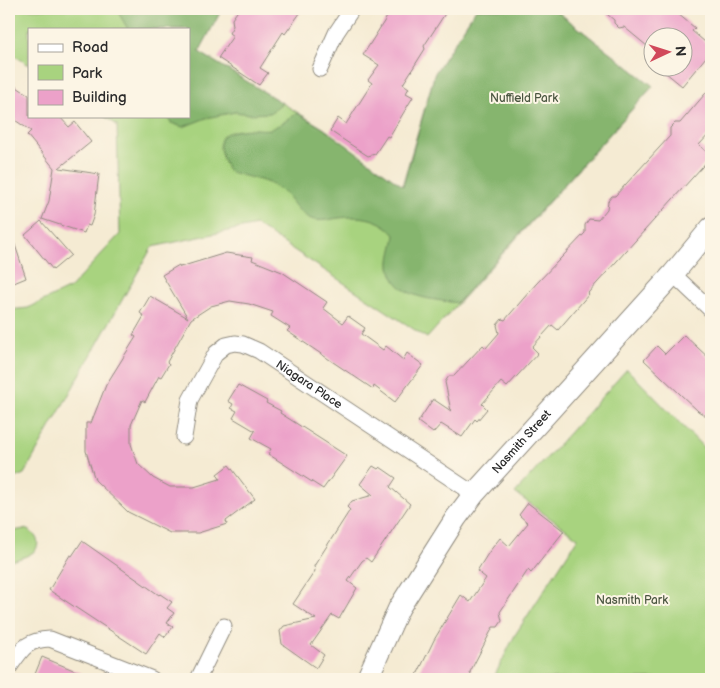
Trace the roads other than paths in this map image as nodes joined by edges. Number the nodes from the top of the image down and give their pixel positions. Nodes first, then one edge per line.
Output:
1 (352, 9) edge
2 (320, 69) dead end
3 (711, 228) edge
4 (673, 274) junction
5 (711, 310) edge
6 (184, 437) dead end
7 (474, 494) junction
8 (224, 626) dead end
9 (9, 668) edge
10 (152, 679) edge
11 (198, 679) edge
12 (367, 679) edge

1 - 2 street
3 - 4 street, Nasmith Street
4 - 5 street
4 - 7 street, Nasmith Street
6 - 7 street, Niagara Place
7 - 12 street, Nasmith Street
8 - 11 street
9 - 10 street

